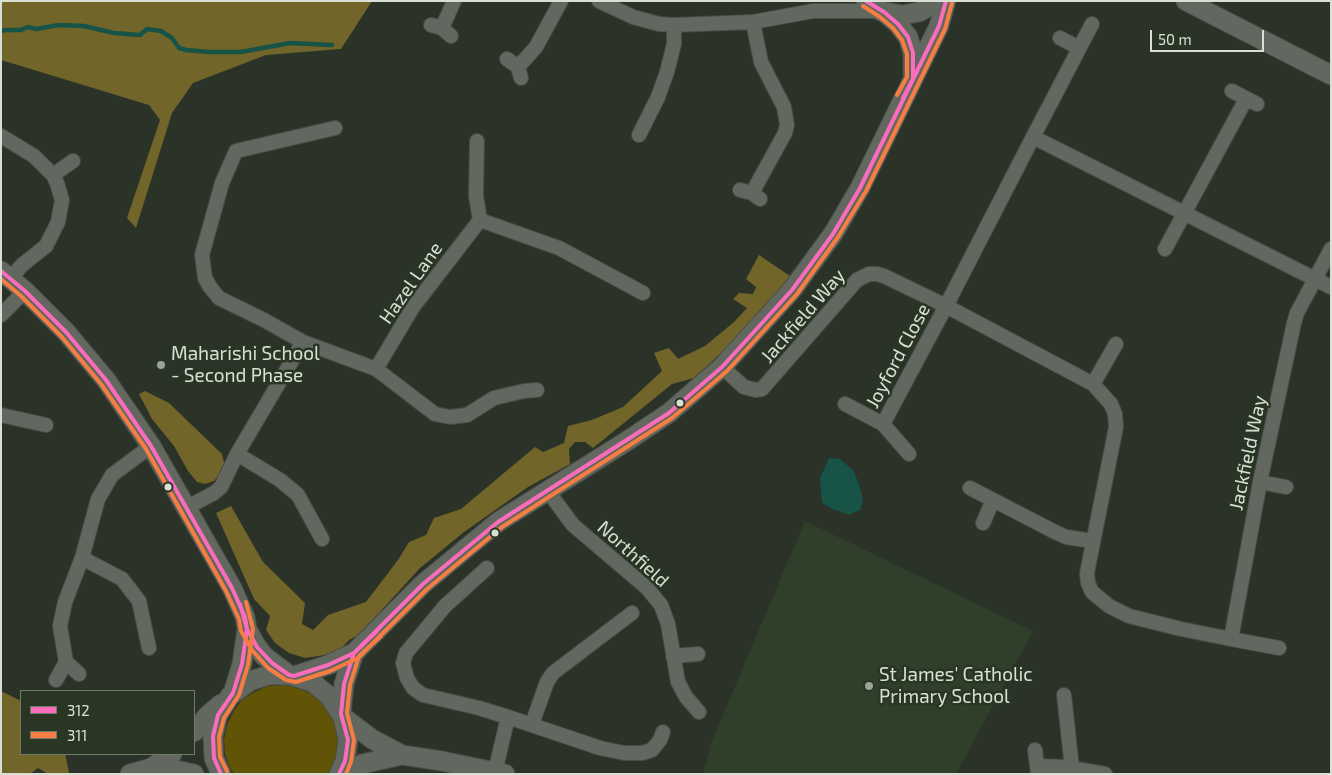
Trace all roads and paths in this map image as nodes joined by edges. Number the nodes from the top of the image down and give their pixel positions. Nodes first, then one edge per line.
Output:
1 (454, 1) edge
2 (561, 1) edge
3 (599, 1) edge
4 (939, 1) edge
5 (946, 1) edge
6 (1186, 1) edge
7 (818, 6) edge
8 (877, 8) edge
9 (753, 22) junction
10 (1092, 24) dead end
11 (674, 25) junction
12 (441, 30) dead end
13 (1060, 38) dead end
14 (1079, 48) junction
15 (515, 68) dead end
16 (1331, 75) edge
17 (913, 79) junction
18 (1232, 91) dead end
19 (335, 128) dead end
20 (638, 134) dead end
21 (1, 136) edge
22 (1034, 137) junction
23 (477, 141) dead end
24 (73, 161) dead end
25 (53, 175) junction
26 (751, 194) dead end
27 (1185, 214) junction
28 (480, 220) junction
29 (1165, 249) dead end
30 (1331, 249) edge
31 (6, 275) edge
32 (1315, 279) junction
33 (1331, 288) edge
34 (25, 291) junction
35 (644, 293) dead end
36 (946, 306) junction
37 (1, 315) edge
38 (303, 342) junction
39 (1116, 344) dead end
40 (722, 367) junction
41 (376, 369) junction
42 (1093, 384) junction
43 (537, 390) dead end
44 (845, 404) dead end
45 (1, 415) edge
46 (883, 424) junction
47 (46, 425) dead end
48 (151, 446) junction
49 (237, 454) junction
50 (909, 454) dead end
51 (1260, 482) junction
52 (1286, 487) dead end
53 (970, 488) dead end
54 (547, 490) junction
55 (993, 500) junction
56 (186, 508) junction
57 (983, 523) dead end
58 (322, 539) dead end
59 (1092, 541) junction
60 (82, 558) junction
61 (486, 568) dead end
62 (632, 613) dead end
63 (247, 629) junction
64 (1231, 639) junction
65 (149, 648) dead end
66 (1279, 648) dead end
67 (354, 653) junction
68 (698, 654) dead end
69 (673, 656) junction
70 (66, 662) junction
71 (79, 674) dead end
72 (291, 675) junction
73 (56, 680) dead end
74 (232, 695) junction
75 (1064, 695) dead end
76 (699, 712) dead end
77 (342, 715) junction
78 (508, 716) junction
79 (532, 724) junction
80 (195, 731) edge
81 (663, 732) dead end
82 (1034, 750) dead end
83 (170, 755) edge
84 (402, 755) junction
85 (151, 768) junction
86 (1072, 768) junction
87 (1038, 770) edge
88 (500, 773) edge
89 (130, 774) edge
90 (194, 774) edge
91 (221, 774) edge
92 (339, 774) edge
93 (346, 774) edge
94 (1105, 774) edge

1 - 12 street
2 - 15 street
3 - 11 street
4 - 8 street
5 - 17 street
6 - 16 street
7 - 8 street
7 - 9 street
8 - 17 street
9 - 11 street
9 - 26 street
10 - 14 street
11 - 20 street
13 - 14 street
14 - 22 street
17 - 40 street
18 - 27 street
19 - 38 street
21 - 25 street
22 - 27 street
22 - 36 street
23 - 28 street
24 - 25 street
25 - 31 street
27 - 29 street
27 - 32 street
28 - 35 street
28 - 41 street, Hazel Lane
30 - 32 street, Jackfield Way
31 - 34 street
32 - 33 street
32 - 51 street, Jackfield Way
34 - 37 street
34 - 48 street
36 - 40 street, Jackfield Way
36 - 42 street, Jackfield Way
36 - 46 street, Joyford Close
38 - 41 street
38 - 49 street
39 - 42 street
40 - 54 street
41 - 43 street
42 - 59 street, Jackfield Way
44 - 46 street, Joyford Close
45 - 47 street
46 - 50 street, Joyford Close
48 - 56 street
48 - 60 street
49 - 56 street
49 - 58 street
51 - 52 street
51 - 64 street, Jackfield Way
53 - 55 street
54 - 67 street
54 - 69 street, Northfield
55 - 57 street
55 - 59 street
56 - 63 street
59 - 64 street, Jackfield Way
60 - 65 street
60 - 70 street
61 - 78 street
62 - 79 street
63 - 72 street
63 - 74 street
64 - 66 street, Jackfield Way
67 - 72 street
67 - 77 street
68 - 69 street
69 - 76 street, Northfield
70 - 71 street
70 - 73 street
72 - 74 street
72 - 77 street
74 - 80 street
74 - 91 street
75 - 86 street
77 - 84 street
77 - 92 street
78 - 79 street
78 - 88 street
79 - 81 street
82 - 87 street
83 - 85 street
84 - 88 street
84 - 93 street
85 - 89 street
85 - 90 street
86 - 87 street
86 - 94 street

